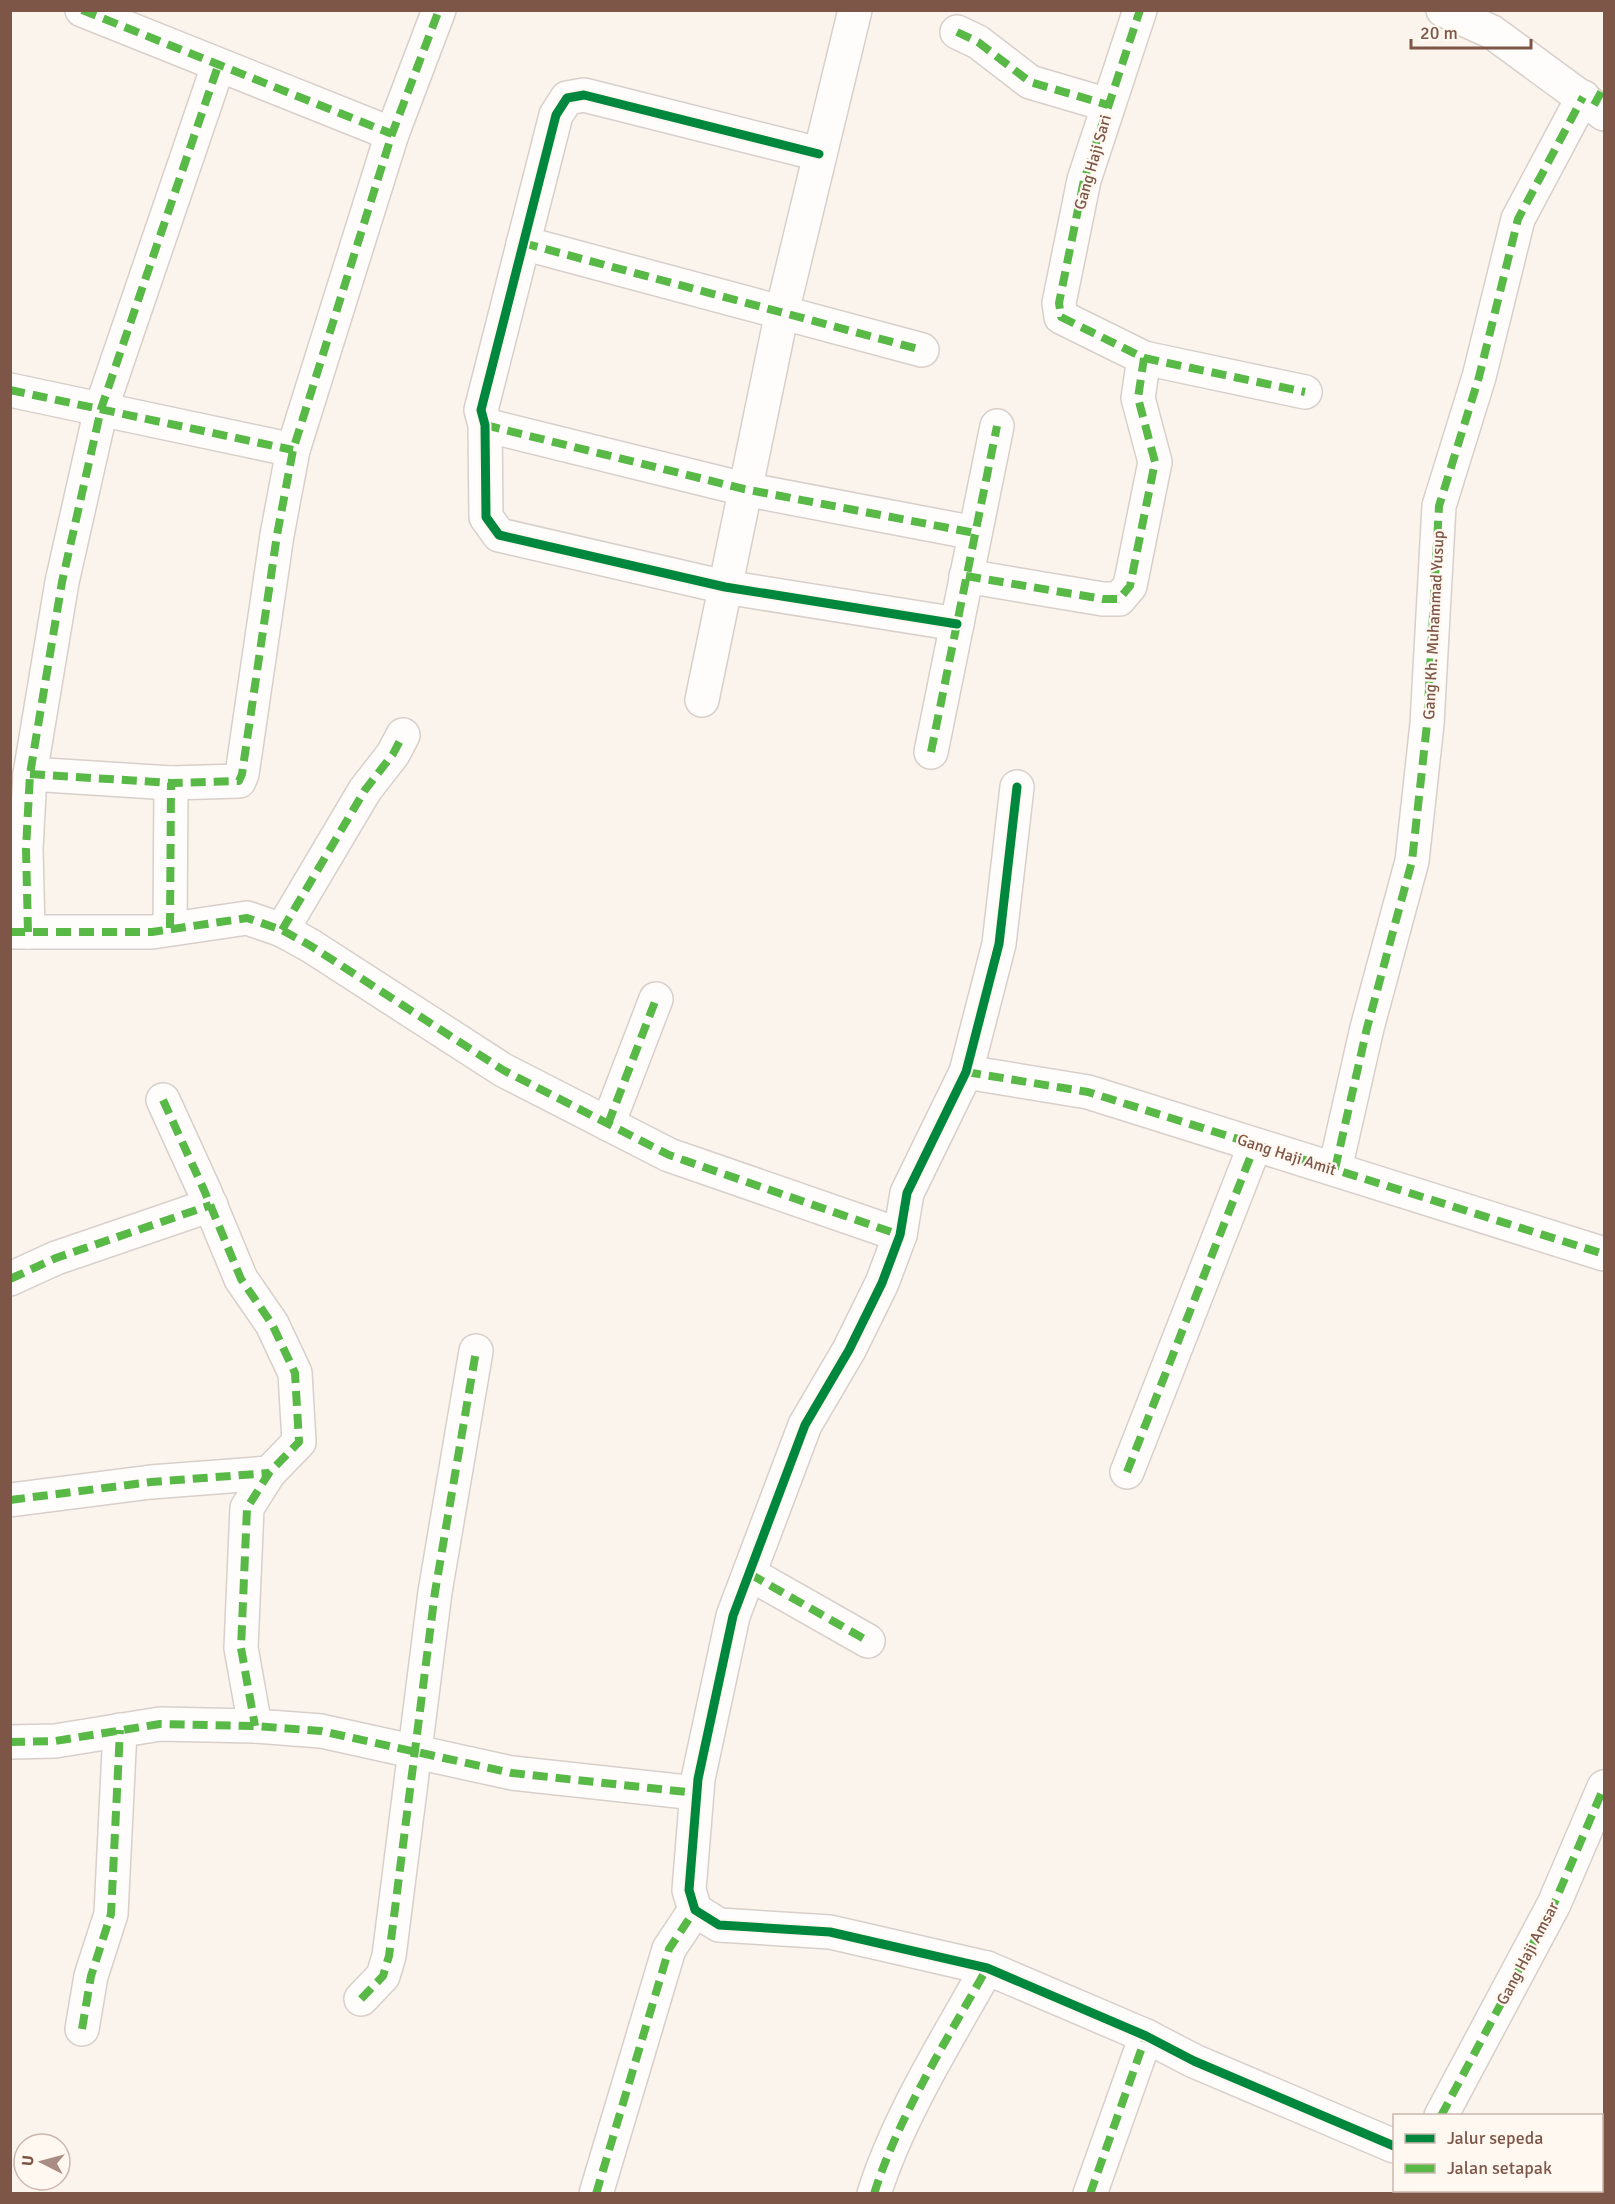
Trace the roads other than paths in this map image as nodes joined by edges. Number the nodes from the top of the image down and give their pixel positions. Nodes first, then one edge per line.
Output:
1 (82, 10) edge
2 (439, 10) edge
3 (855, 10) edge
4 (1140, 10) edge
5 (1443, 10) edge
6 (957, 32) dead end
7 (218, 66) junction
8 (1596, 101) edge
9 (1108, 105) junction
10 (392, 134) junction
11 (819, 154) junction
12 (523, 243) junction
13 (782, 312) junction
14 (922, 350) dead end
15 (1144, 358) junction
16 (10, 390) edge
17 (1305, 392) dead end
18 (101, 409) junction
19 (484, 425) junction
20 (997, 426) dead end
21 (293, 450) junction
22 (744, 489) junction
23 (975, 534) junction
24 (966, 576) junction
25 (725, 587) junction
26 (957, 624) junction
27 (702, 700) dead end
28 (403, 735) dead end
29 (931, 752) dead end
30 (30, 774) junction
31 (171, 783) junction
32 (1017, 787) dead end
33 (170, 928) junction
34 (282, 930) junction
35 (19, 932) edge
36 (656, 999) dead end
37 (966, 1072) junction
38 (163, 1100) dead end
39 (608, 1124) junction
40 (1255, 1145) junction
41 (1335, 1169) junction
42 (211, 1205) junction
43 (900, 1235) junction
44 (1605, 1254) edge
45 (10, 1279) edge
46 (476, 1351) dead end
47 (1127, 1472) dead end
48 (269, 1473) junction
49 (10, 1500) edge
50 (750, 1574) junction
51 (868, 1641) dead end
52 (255, 1726) junction
53 (120, 1730) junction
54 (10, 1742) edge
55 (417, 1751) junction
56 (1605, 1786) edge
57 (696, 1793) junction
58 (694, 1910) junction
59 (987, 1968) junction
60 (361, 1999) dead end
61 (82, 2029) dead end
62 (1146, 2036) junction
63 (1442, 2114) edge
64 (1393, 2145) edge
65 (596, 2193) edge
66 (874, 2193) edge
67 (1089, 2193) edge

1 - 7 street
2 - 10 street
3 - 11 street
4 - 9 street, Gang Haji Sari
5 - 8 street
6 - 9 street
7 - 10 street
7 - 18 street
8 - 41 street, Gang Kh. Muhammad Yusup
9 - 15 street, Gang Haji Sari
10 - 21 street
11 - 12 street
11 - 13 street
12 - 13 street
12 - 19 street
13 - 14 street
13 - 22 street
15 - 17 street
15 - 24 street
16 - 18 street
18 - 21 street
18 - 30 street
19 - 22 street
19 - 25 street
20 - 23 street
21 - 31 street
22 - 23 street
22 - 25 street
23 - 24 street
24 - 26 street
25 - 26 street
25 - 27 street
26 - 29 street
28 - 34 street
30 - 31 street
30 - 35 street
31 - 33 street
32 - 37 street
33 - 34 street
33 - 35 street
34 - 39 street
36 - 39 street
37 - 40 street, Gang Haji Amit
37 - 43 street
38 - 42 street
39 - 43 street
40 - 41 street, Gang Haji Amit
40 - 47 street
41 - 44 street, Gang Haji Amit
42 - 45 street
42 - 48 street
43 - 50 street
46 - 55 street
48 - 49 street
48 - 52 street
50 - 51 street
50 - 57 street
52 - 53 street
52 - 55 street
53 - 54 street
53 - 61 street
55 - 57 street
55 - 60 street
56 - 63 street, Gang Haji Amsar
57 - 58 street
58 - 59 street
58 - 65 street
59 - 62 street
59 - 66 street
62 - 64 street
62 - 67 street

